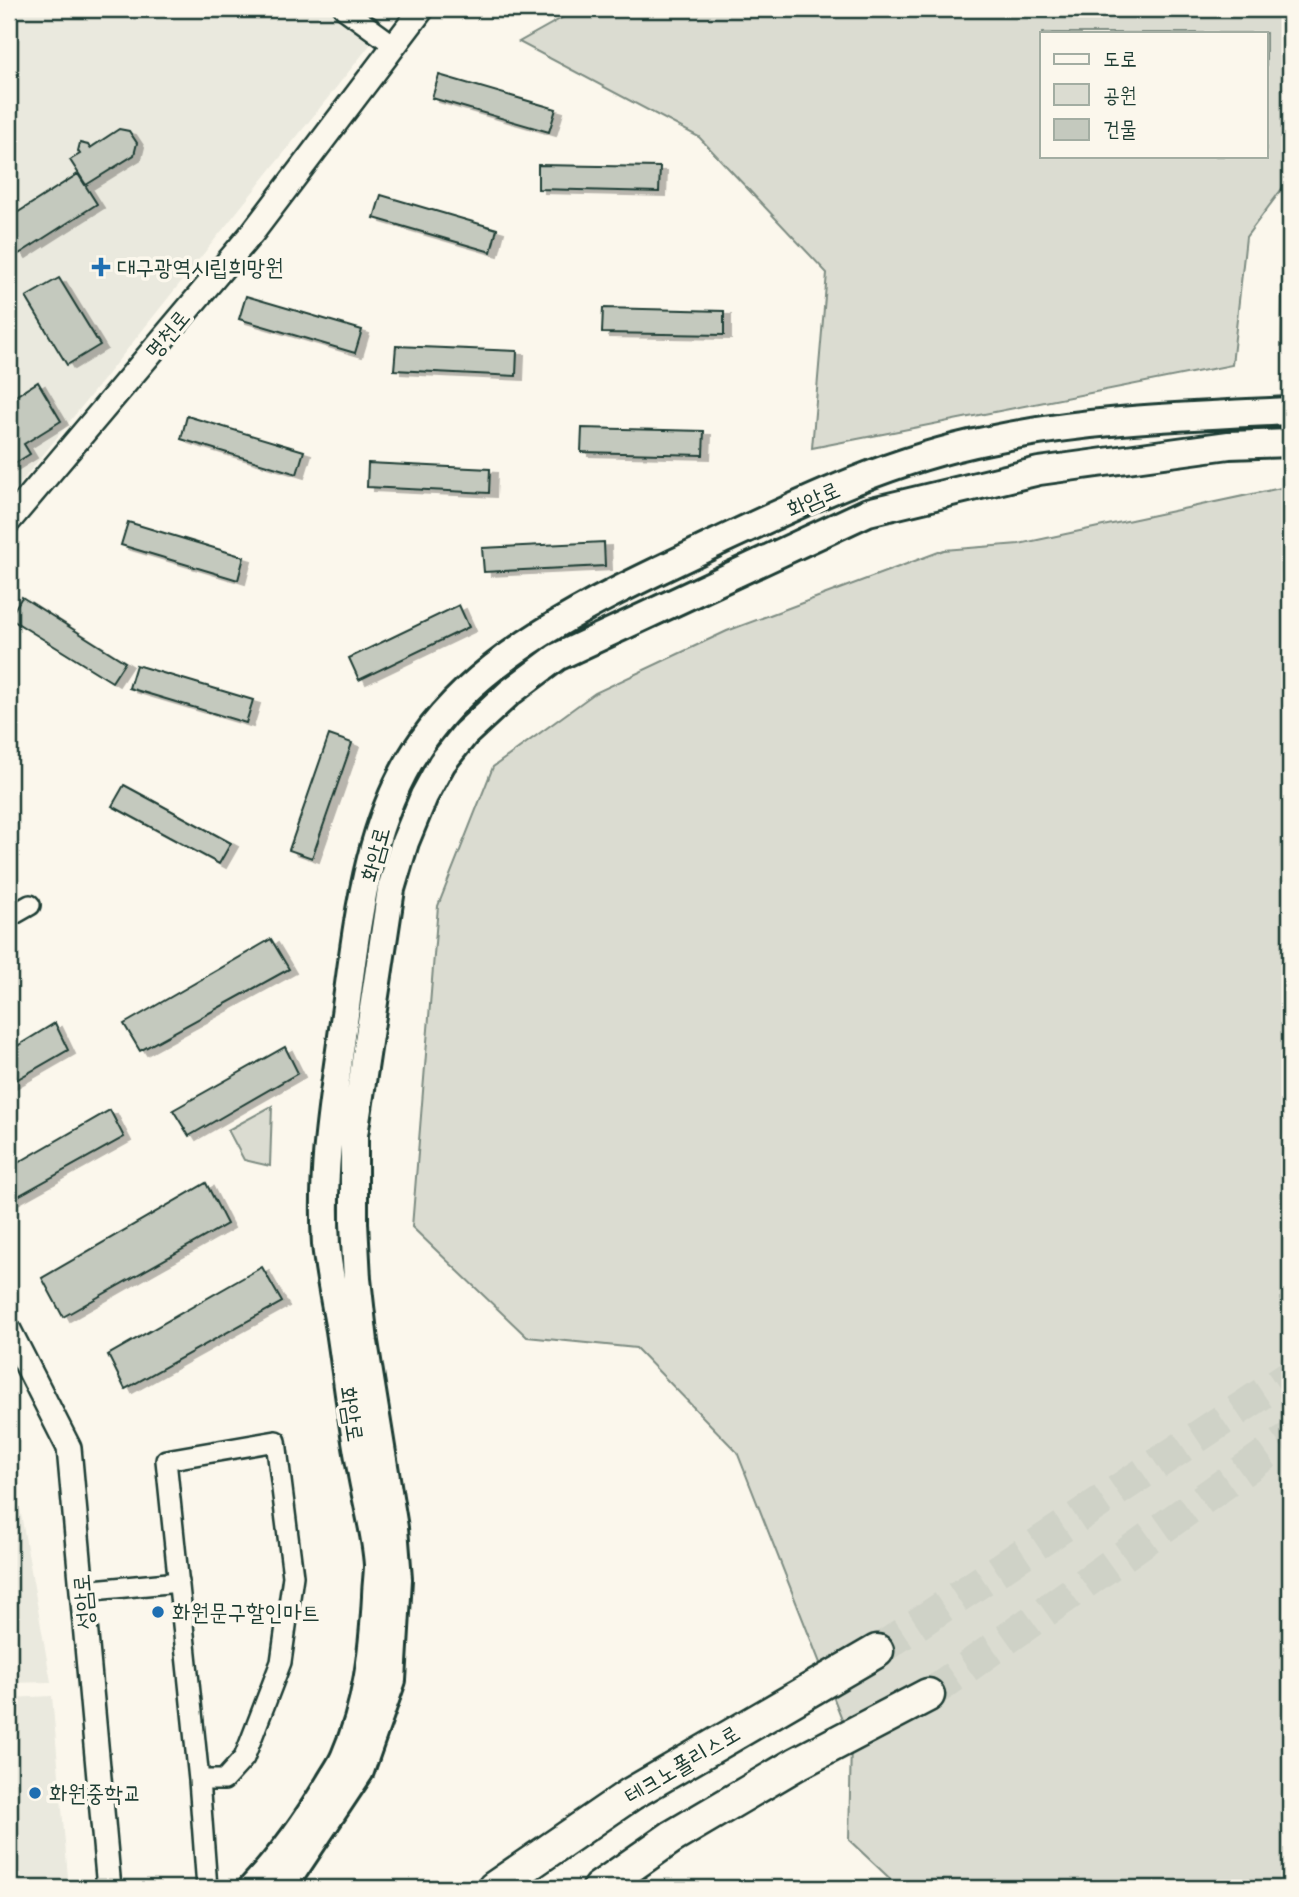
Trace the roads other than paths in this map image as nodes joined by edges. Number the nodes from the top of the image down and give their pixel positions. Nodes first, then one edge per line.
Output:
1 (422, 9) edge
2 (354, 12) edge
3 (395, 47) junction
4 (1290, 411) edge
5 (1290, 443) edge
6 (9, 521) edge
7 (30, 905) dead end
8 (9, 917) edge
9 (9, 1330) edge
10 (178, 1582) junction
11 (82, 1591) junction
12 (877, 1651) tunnel mouth
13 (928, 1695) tunnel mouth
14 (199, 1780) junction
15 (109, 1888) edge
16 (207, 1888) edge
17 (252, 1888) edge
18 (282, 1888) edge
19 (494, 1888) edge
20 (599, 1888) edge

1 - 3 street, 명천로
2 - 3 street
3 - 6 street, 명천로
4 - 17 main road, 화암로
5 - 18 main road, 화암로
7 - 8 street
9 - 11 street, 성암로
10 - 11 street
10 - 14 street
10 - 14 street
11 - 15 street, 성암로
12 - 19 highway, 테크노폴리스로
13 - 20 highway
14 - 16 street

